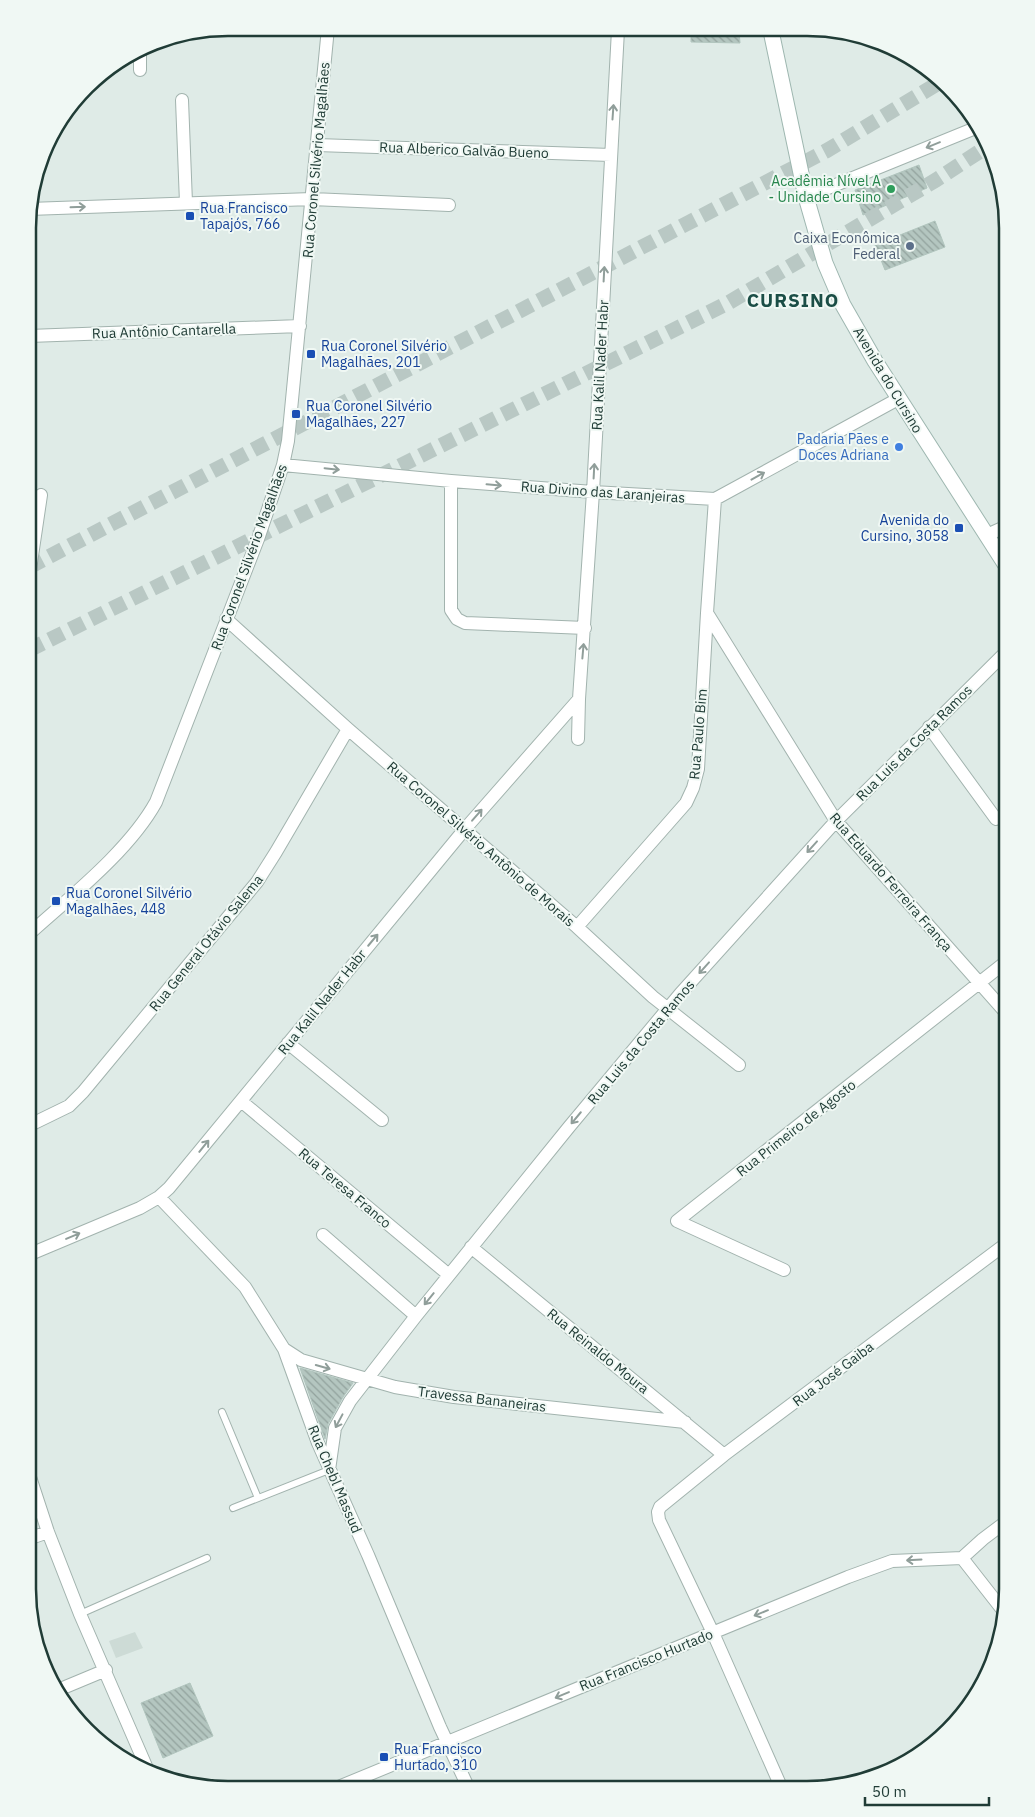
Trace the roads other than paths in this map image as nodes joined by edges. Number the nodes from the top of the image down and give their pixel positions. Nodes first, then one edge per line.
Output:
1 (327, 36) edge
2 (618, 36) edge
3 (772, 36) edge
4 (140, 58) edge
5 (140, 70) dead end
6 (182, 100) dead end
7 (971, 130) edge
8 (317, 145) junction
9 (611, 155) junction
10 (806, 197) junction
11 (312, 199) junction
12 (186, 203) junction
13 (449, 205) dead end
14 (38, 209) edge
15 (300, 326) junction
16 (36, 336) edge
17 (898, 399) junction
18 (283, 464) junction
19 (451, 481) junction
20 (593, 492) junction
21 (41, 495) dead end
22 (715, 499) junction
23 (36, 518) edge
24 (999, 530) edge
25 (987, 535) junction
26 (999, 554) edge
27 (707, 613) junction
28 (226, 618) junction
29 (585, 628) junction
30 (999, 659) edge
31 (579, 699) junction
32 (929, 727) junction
33 (348, 729) junction
34 (578, 739) dead end
35 (996, 819) dead end
36 (836, 821) junction
37 (464, 830) junction
38 (577, 927) junction
39 (36, 928) edge
40 (999, 967) edge
41 (979, 983) junction
42 (999, 1005) edge
43 (668, 1008) junction
44 (288, 1043) junction
45 (739, 1065) dead end
46 (240, 1101) junction
47 (382, 1120) dead end
48 (36, 1122) edge
49 (159, 1198) junction
50 (323, 1234) dead end
51 (472, 1247) junction
52 (999, 1249) edge
53 (36, 1252) edge
54 (784, 1270) dead end
55 (448, 1275) junction
56 (416, 1316) junction
57 (284, 1349) junction
58 (365, 1380) junction
59 (222, 1412) dead end
60 (685, 1422) junction
61 (724, 1455) junction
62 (329, 1470) junction
63 (36, 1495) edge
64 (258, 1498) junction
65 (233, 1508) dead end
66 (999, 1527) edge
67 (48, 1532) junction
68 (36, 1536) edge
69 (207, 1558) dead end
70 (962, 1558) junction
71 (998, 1604) edge
72 (80, 1614) junction
73 (713, 1633) junction
74 (106, 1670) junction
75 (64, 1687) edge
76 (448, 1742) junction
77 (144, 1761) edge
78 (353, 1781) edge
79 (466, 1781) edge
80 (778, 1781) edge

1 - 8 street, Rua Coronel Silvério Magalhães
9 -> 2 street, Rua Kalil Nader Habr
3 - 10 main road, Avenida do Cursino
4 - 5 street
6 - 12 street
7 -> 10 street
8 - 9 street, Rua Alberico Galvão Bueno
8 - 11 street, Rua Coronel Silvério Magalhães
20 -> 9 street, Rua Kalil Nader Habr
10 - 17 main road, Avenida do Cursino
11 - 12 street
11 - 13 street
11 - 15 street, Rua Coronel Silvério Magalhães
14 -> 12 street
15 - 16 street, Rua Antônio Cantarella
15 - 18 street, Rua Coronel Silvério Magalhães
22 -> 17 street
17 - 25 main road, Avenida do Cursino
18 -> 19 street, Rua Divino das Laranjeiras
18 - 28 street, Rua Coronel Silvério Magalhães
19 -> 20 street, Rua Divino das Laranjeiras
19 - 29 street
20 - 22 street, Rua Divino das Laranjeiras
20 - 29 street, Rua Kalil Nader Habr
21 - 23 street
22 - 27 street, Rua Paulo Bim
24 - 25 street
25 - 26 main road, Avenida do Cursino
27 - 36 street, Rua Eduardo Ferreira França
27 - 38 street, Rua Paulo Bim
28 - 33 street, Rua Coronel Silvério Antônio de Morais
28 - 39 street, Rua Coronel Silvério Magalhães
31 -> 29 street, Rua Kalil Nader Habr
30 - 32 street, Rua Luis da Costa Ramos
31 - 34 street, Rua Kalil Nader Habr
37 -> 31 street, Rua Kalil Nader Habr
32 - 35 street
32 - 36 street, Rua Luis da Costa Ramos
33 - 37 street, Rua Coronel Silvério Antônio de Morais
33 - 48 street, Rua General Otávio Salema
36 - 41 street, Rua Eduardo Ferreira França
36 -> 43 street, Rua Luis da Costa Ramos
37 - 38 street, Rua Coronel Silvério Antônio de Morais
44 -> 37 street, Rua Kalil Nader Habr
38 - 43 street, Rua Coronel Silvério Antônio de Morais
40 - 41 street, Rua Primeiro de Agosto
41 - 42 street, Rua Eduardo Ferreira França
41 - 54 street, Rua Primeiro de Agosto
43 - 45 street, Rua Coronel Silvério Antônio de Morais
43 -> 51 street, Rua Luis da Costa Ramos
44 - 46 street, Rua Kalil Nader Habr
44 - 47 street
49 -> 46 street, Rua Kalil Nader Habr
46 - 55 street, Rua Teresa Franco
53 -> 49 street, Rua Kalil Nader Habr
49 - 57 street, Rua Chebl Massud
50 - 56 street
51 - 55 street, Rua Luis da Costa Ramos
51 - 60 street, Rua Reinaldo Moura
52 - 61 street, Rua José Gaiba
55 -> 56 street, Rua Luis da Costa Ramos
56 - 58 street, Rua Luis da Costa Ramos
57 -> 58 street, Travessa Bananeiras
57 - 62 street, Rua Chebl Massud
58 - 60 street, Travessa Bananeiras
58 -> 62 street, Rua Luis da Costa Ramos
59 - 64 lane
60 - 61 street, Rua Reinaldo Moura
61 - 73 street, Rua José Gaiba
62 - 64 lane
62 - 76 street, Rua Chebl Massud
63 - 67 street
64 - 65 lane
66 - 70 street
67 - 68 street
67 - 72 street
69 - 72 lane
70 - 71 street
70 -> 73 street, Rua Francisco Hurtado
72 - 74 street
73 -> 76 street, Rua Francisco Hurtado
73 - 80 street
74 - 75 street
74 - 77 street
76 - 78 street, Rua Francisco Hurtado
76 - 79 street, Rua Chebl Massud

